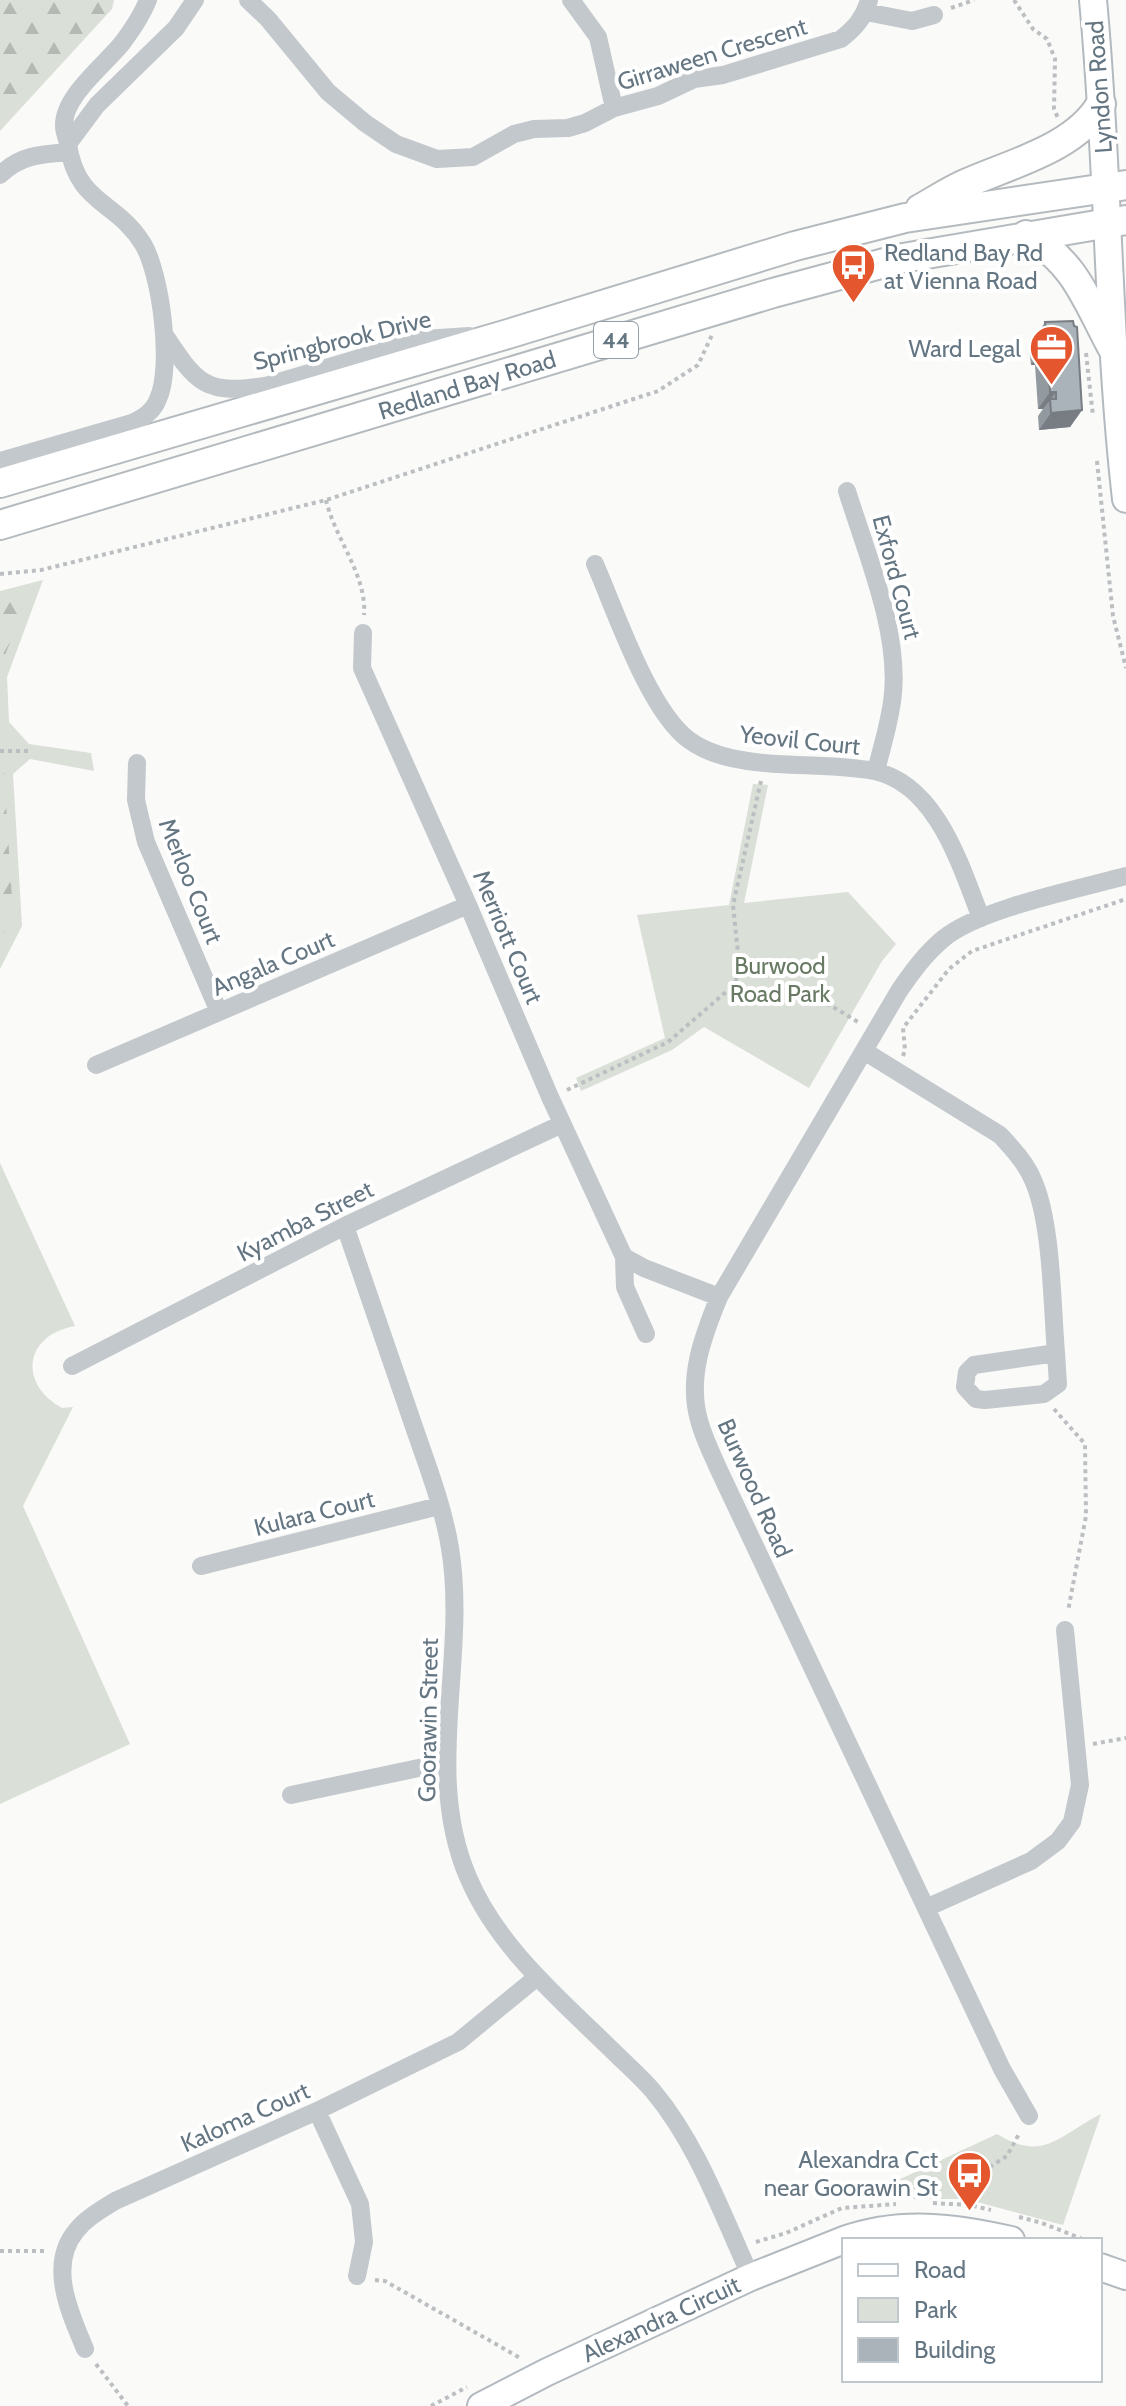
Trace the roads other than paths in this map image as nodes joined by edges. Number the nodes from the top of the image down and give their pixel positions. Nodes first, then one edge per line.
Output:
1 (148, 0) edge
2 (195, 0) edge
3 (248, 0) edge
4 (571, 0) edge
5 (1093, 0) edge
6 (867, 6) edge
7 (934, 15) road end
8 (1101, 104) junction
9 (614, 108) junction
10 (68, 148) junction
11 (0, 175) edge
12 (1116, 186) edge
13 (905, 218) junction
14 (1118, 221) edge
15 (1026, 235) junction
16 (164, 334) junction
17 (508, 334) junction
18 (1099, 347) junction
19 (0, 461) edge
20 (0, 483) edge
21 (847, 491) dead end
22 (1126, 499) edge
23 (0, 525) edge
24 (595, 564) dead end
25 (363, 633) road end
26 (137, 763) dead end
27 (876, 771) junction
28 (1126, 876) edge
29 (468, 905) junction
30 (981, 918) junction
31 (219, 1012) junction
32 (864, 1051) junction
33 (96, 1065) dead end
34 (562, 1124) junction
35 (345, 1226) junction
36 (624, 1257) junction
37 (719, 1297) junction
38 (646, 1334) dead end
39 (1056, 1353) junction
40 (72, 1366) dead end
41 (439, 1506) junction
42 (201, 1566) dead end
43 (1065, 1630) road end
44 (447, 1762) junction
45 (291, 1795) dead end
46 (926, 1908) junction
47 (537, 1977) junction
48 (317, 2111) junction
49 (1029, 2116) road end
50 (852, 2238) edge
51 (1002, 2238) edge
52 (842, 2241) edge
53 (1102, 2268) edge
54 (357, 2276) road end
55 (1126, 2276) edge
56 (751, 2277) junction
57 (85, 2349) road end
58 (481, 2406) edge

1 - 10 street, Springbrook Drive
2 - 10 street
3 - 9 street, Girraween Crescent
4 - 9 street
5 - 8 street, Lyndon Road
6 - 7 street, Girraween Crescent
6 - 9 street, Girraween Crescent
8 - 12 street, Lyndon Road
8 - 13 main road
10 - 11 street
10 - 16 street, Springbrook Drive
12 - 13 main road, Redland Bay Road / 44
12 - 14 street, Lyndon Road
13 - 17 main road, Redland Bay Road / 44
14 - 15 main road, Redland Bay Road / 44
14 - 18 street, Lyndon Road
15 - 18 main road
15 - 23 main road, Redland Bay Road / 44
16 - 17 street, Springbrook Drive
16 - 19 street, Springbrook Drive
17 - 20 main road, Redland Bay Road / 44
18 - 22 street, Lyndon Road
21 - 27 street, Exford Court
24 - 27 street, Yeovil Court
25 - 29 street, Merriott Court
26 - 31 street, Merloo Court
27 - 30 street, Yeovil Court
28 - 30 street, Burwood Road
29 - 31 street, Angala Court
29 - 34 street, Merriott Court
30 - 32 street, Burwood Road
31 - 33 street, Angala Court
32 - 37 street, Burwood Road
32 - 39 street
34 - 35 street, Kyamba Street
34 - 36 street, Merriott Court
35 - 40 street, Kyamba Street
35 - 41 street, Goorawin Street
36 - 37 street
36 - 38 street, Merriott Court
37 - 46 street, Burwood Road
39 - 39 street
41 - 42 street, Kulara Court
41 - 44 street, Goorawin Street
43 - 46 street
44 - 45 street
44 - 47 street, Goorawin Street
46 - 49 street, Burwood Road
47 - 48 street, Kaloma Court
47 - 56 street, Goorawin Street
48 - 54 street
48 - 57 street, Kaloma Court
50 - 51 street, Alexandra Circuit
52 - 56 street, Alexandra Circuit
53 - 55 street
56 - 58 street, Alexandra Circuit

